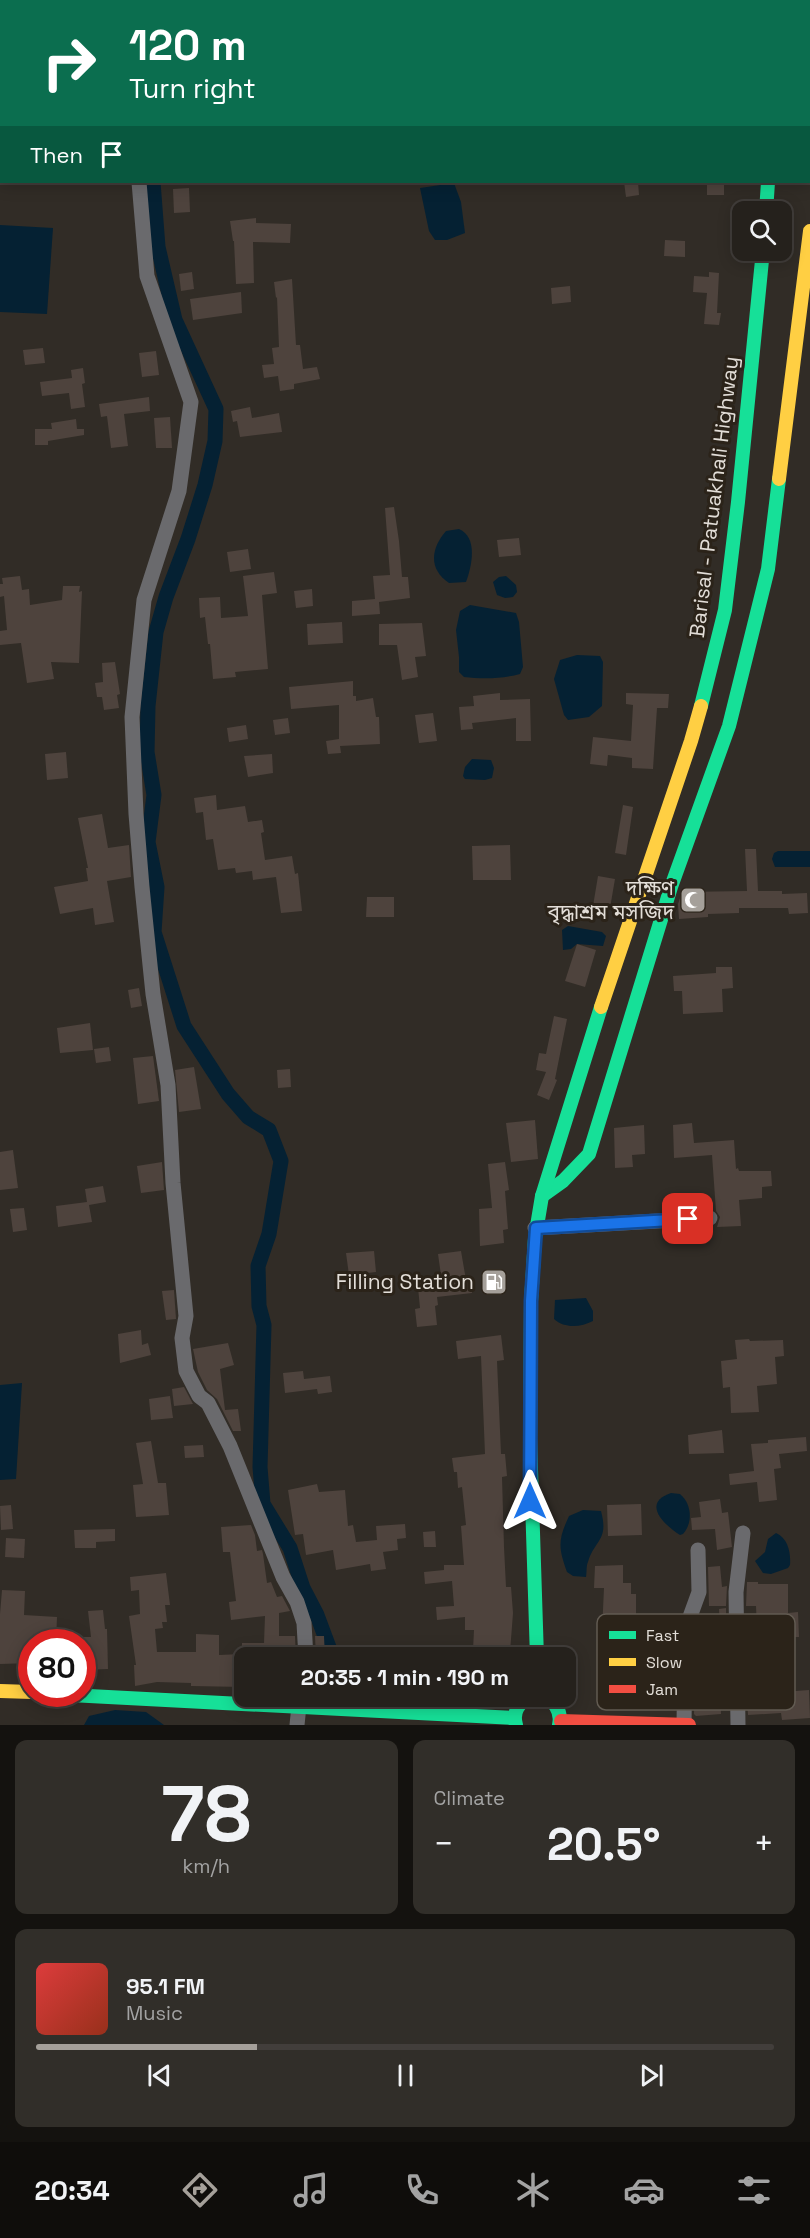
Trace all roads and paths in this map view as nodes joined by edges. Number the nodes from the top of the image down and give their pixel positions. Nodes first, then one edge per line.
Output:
1 (139, 183) edge
2 (768, 183) edge
3 (767, 201) edge
4 (810, 231) edge
5 (762, 261) edge
6 (542, 1196) junction
7 (710, 1218) dead end
8 (536, 1228) junction
9 (743, 1533) dead end
10 (698, 1550) dead end
11 (691, 1614) edge
12 (736, 1614) edge
13 (306, 1647) edge
14 (537, 1647) edge
15 (0, 1691) edge
16 (18, 1692) edge
17 (96, 1695) edge
18 (234, 1700) edge
19 (299, 1707) edge
20 (356, 1707) edge
21 (522, 1707) edge
22 (558, 1707) edge
23 (684, 1710) edge
24 (738, 1710) edge
25 (515, 1721) edge
26 (560, 1723) edge
27 (297, 1725) edge
28 (684, 1725) edge
29 (689, 1725) edge
30 (738, 1725) edge

1 - 13 street
2 - 3 main road
4 - 6 main road
5 - 6 main road, Barisal - Patuakhali Highway
6 - 8 main road, Barisal - Patuakhali Highway
7 - 8 street
8 - 14 main road, Barisal - Patuakhali Highway
9 - 12 street
10 - 11 street
15 - 16 main road
17 - 18 main road
19 - 27 street
20 - 25 main road
21 - 25 main road
22 - 26 main road
23 - 28 street
24 - 30 street
26 - 28 main road
28 - 29 main road

